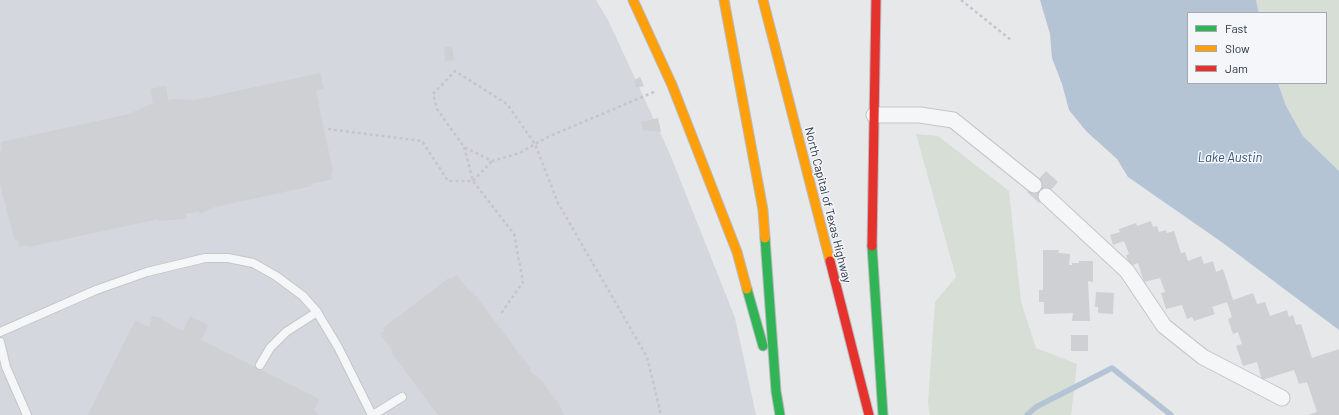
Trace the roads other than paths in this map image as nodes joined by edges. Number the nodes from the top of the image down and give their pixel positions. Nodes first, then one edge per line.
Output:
1 (633, 0) edge
2 (724, 0) edge
3 (763, 0) edge
4 (876, 0) edge
5 (874, 115) junction
6 (1034, 185) dead end
7 (1046, 196) dead end
8 (317, 312) junction
9 (0, 332) edge
10 (0, 342) edge
11 (260, 365) dead end
12 (776, 391) junction
13 (402, 397) dead end
14 (1282, 398) dead end
15 (27, 415) edge
16 (372, 415) edge
17 (780, 415) edge
18 (869, 415) edge
19 (883, 415) edge

1 - 12 highway
2 - 12 highway
3 - 18 highway, North Capital of Texas Highway
4 - 5 highway
5 - 6 street
5 - 19 highway
7 - 14 street
8 - 9 lane
8 - 11 lane
8 - 16 lane
10 - 15 lane
12 - 17 highway
13 - 16 lane

